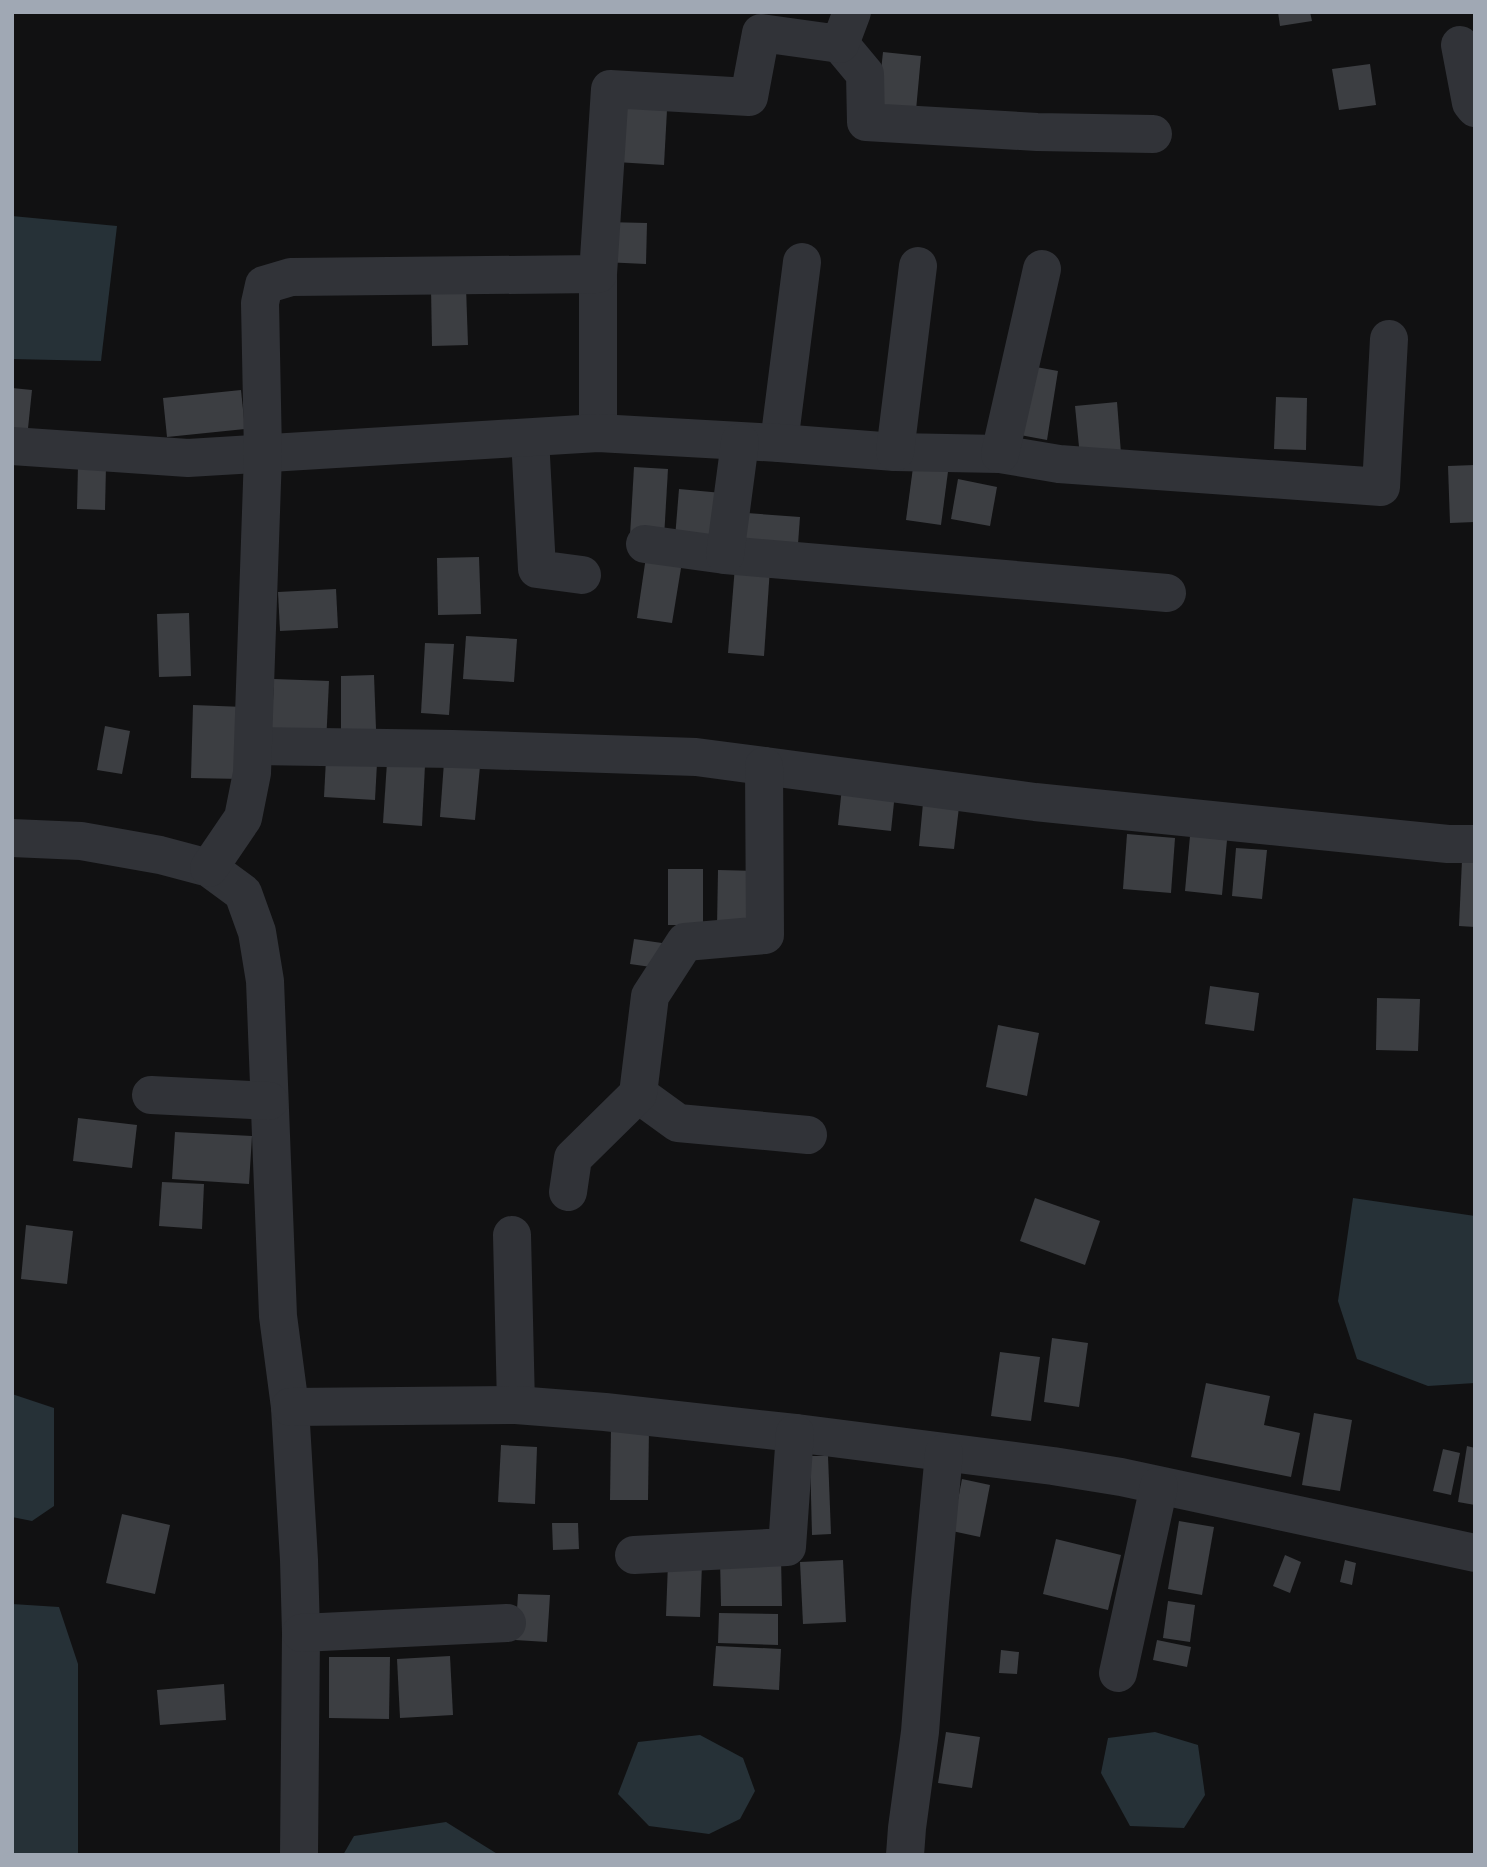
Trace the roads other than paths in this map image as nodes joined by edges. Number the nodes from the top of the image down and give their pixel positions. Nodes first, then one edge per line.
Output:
1 (761, 23) edge
2 (846, 28) edge
3 (1460, 45) dead end
4 (1475, 108) edge
5 (1153, 134) dead end
6 (802, 262) dead end
7 (918, 266) dead end
8 (1042, 269) dead end
9 (598, 274) junction
10 (1388, 339) dead end
11 (598, 433) junction
12 (530, 438) junction
13 (740, 442) junction
14 (779, 443) junction
15 (12, 446) edge
16 (895, 452) junction
17 (263, 454) junction
18 (1000, 454) junction
19 (645, 544) dead end
20 (725, 555) junction
21 (582, 575) dead end
22 (1167, 593) dead end
23 (255, 746) junction
24 (764, 766) junction
25 (12, 838) edge
26 (1475, 844) edge
27 (209, 868) junction
28 (638, 1094) junction
29 (151, 1095) dead end
30 (269, 1101) junction
31 (808, 1135) dead end
32 (568, 1192) dead end
33 (512, 1236) dead end
34 (516, 1405) junction
35 (290, 1407) junction
36 (795, 1433) junction
37 (944, 1453) junction
38 (1159, 1486) junction
39 (1475, 1553) edge
40 (634, 1555) dead end
41 (507, 1623) dead end
42 (301, 1633) junction
43 (1118, 1673) dead end
44 (299, 1855) edge
45 (905, 1855) edge

1 - 2 street
1 - 9 street
2 - 5 street
3 - 4 street
6 - 14 street
7 - 16 street
8 - 18 street
9 - 11 street
9 - 17 street
10 - 18 street
11 - 12 street
11 - 13 street
12 - 17 street
12 - 21 street
13 - 14 street
13 - 20 street
14 - 16 street
15 - 17 street
16 - 18 street
17 - 23 street
19 - 20 street
20 - 22 street
23 - 24 street
23 - 27 street
24 - 26 street
24 - 28 street
25 - 27 street
27 - 30 street
28 - 31 street
28 - 32 street
29 - 30 street
30 - 35 street
33 - 34 street
34 - 35 street
34 - 36 street
35 - 42 street
36 - 37 street
36 - 40 street
37 - 38 street
37 - 45 street
38 - 39 street
38 - 43 street
41 - 42 street
42 - 44 street

